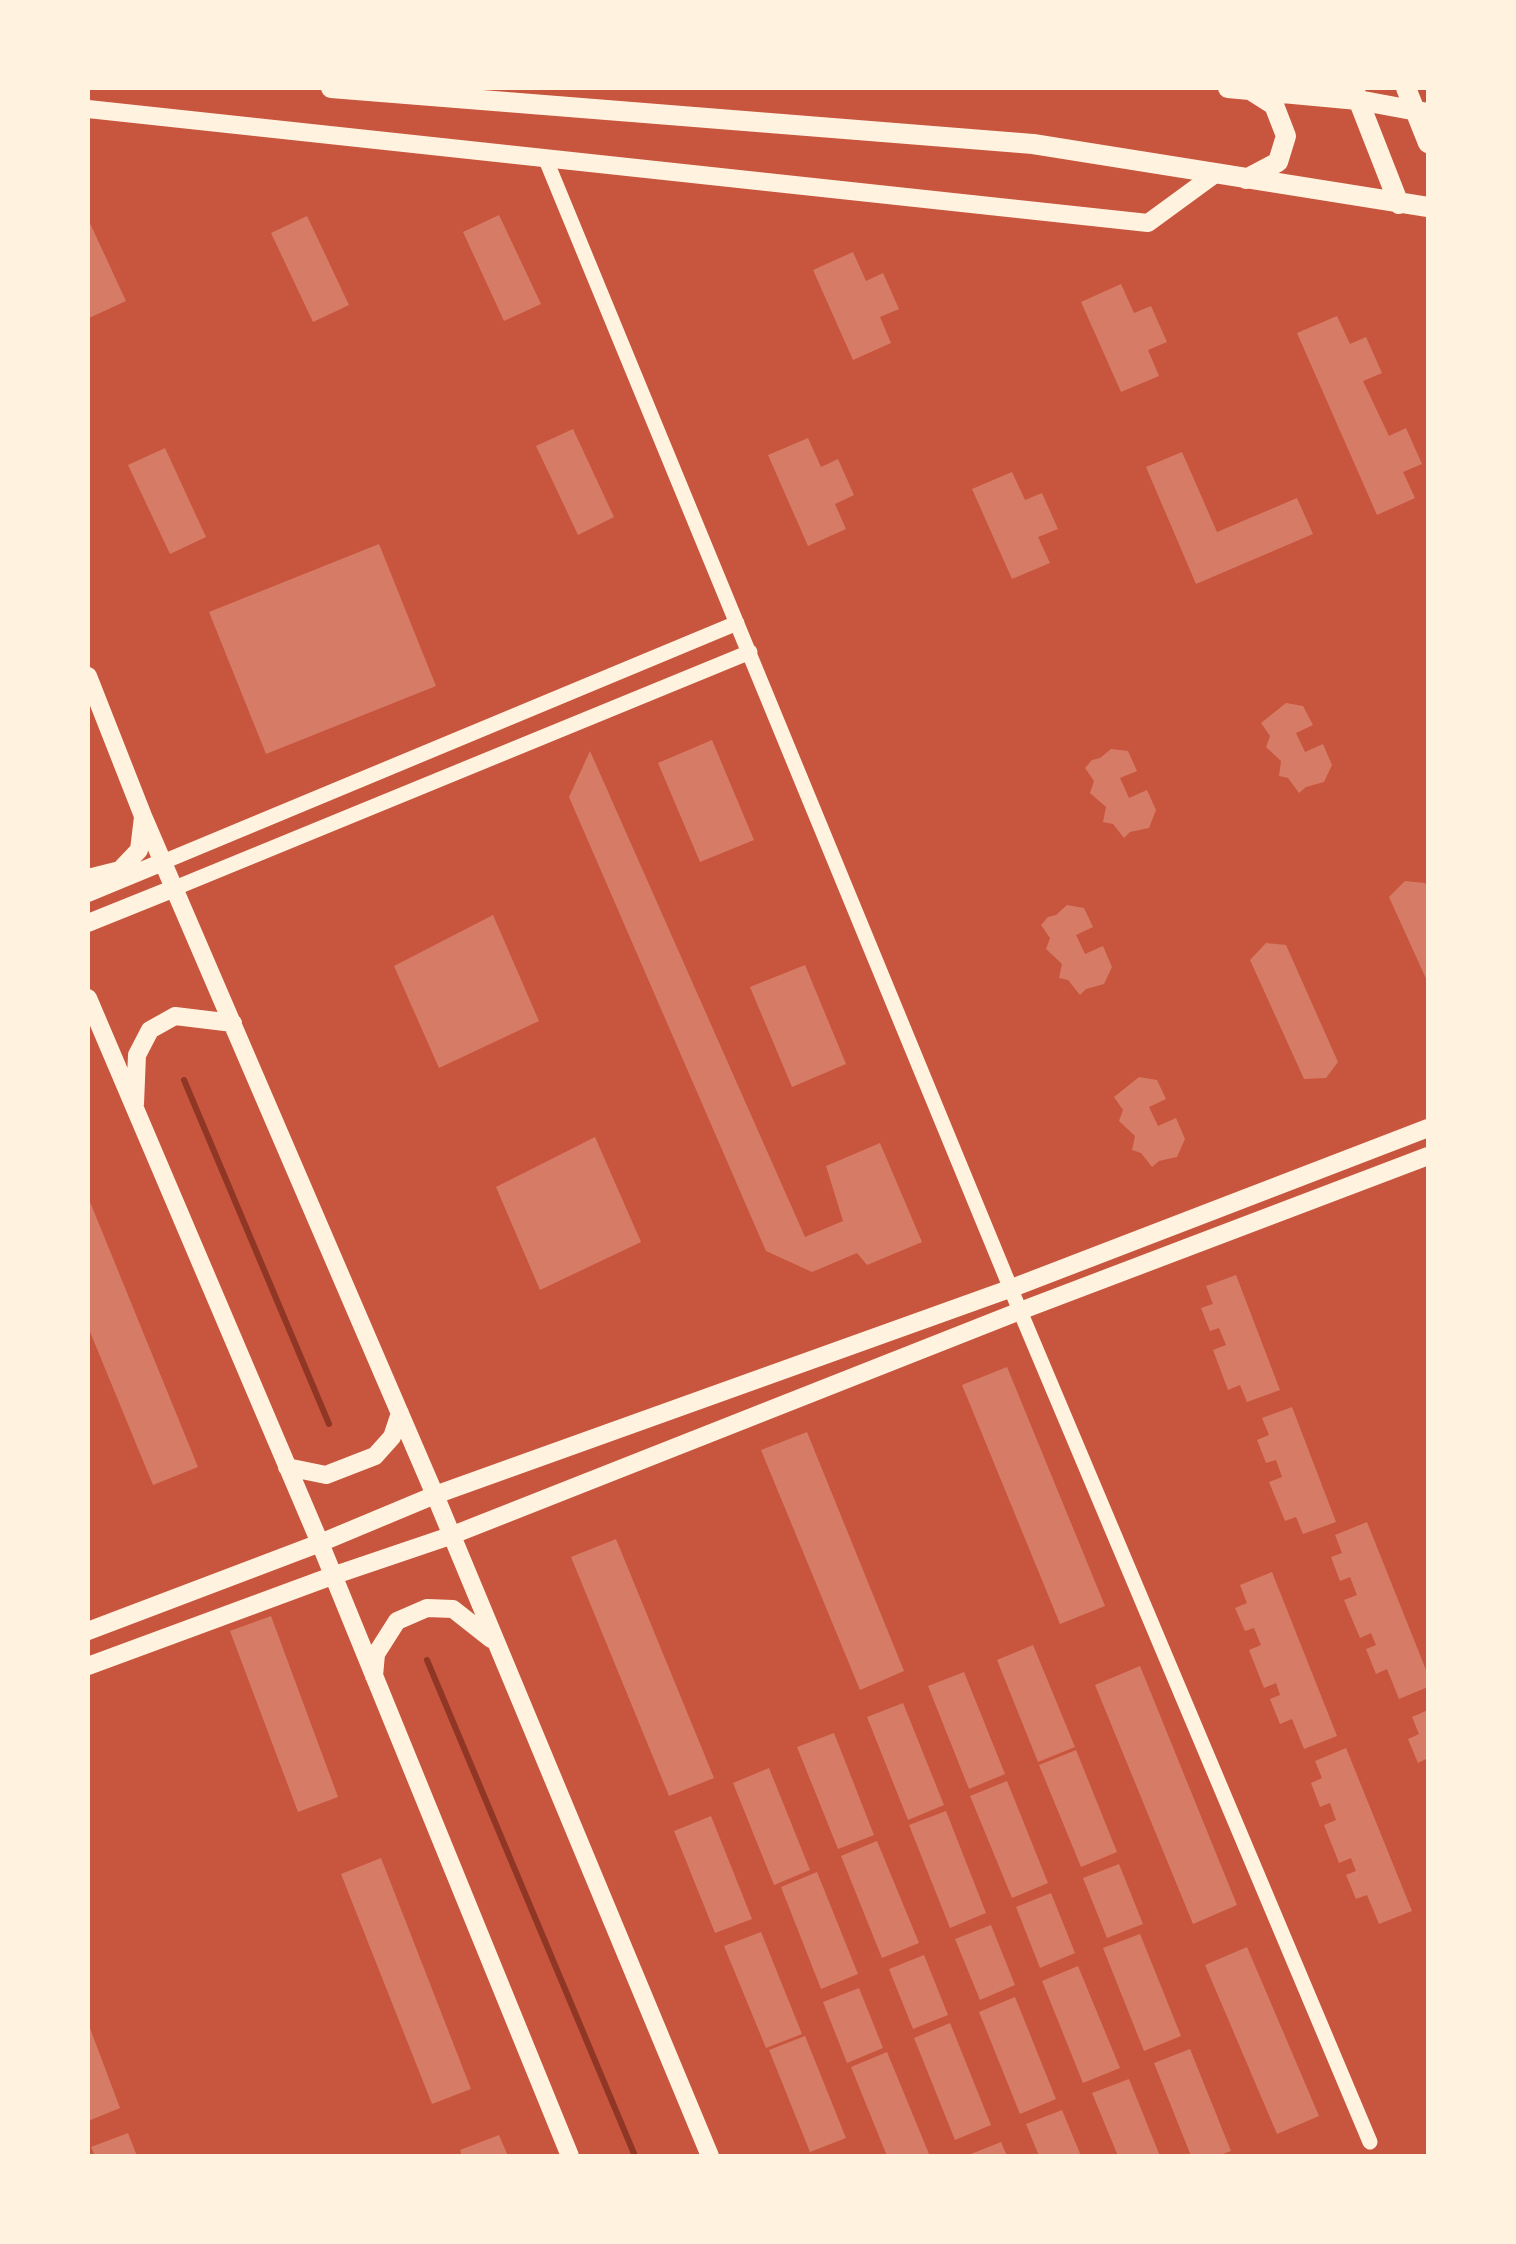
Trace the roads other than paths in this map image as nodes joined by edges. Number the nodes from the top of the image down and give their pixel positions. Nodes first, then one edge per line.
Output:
1 (330, 88) edge
2 (1228, 88) edge
3 (1406, 88) edge
4 (1251, 90) edge
5 (1355, 94) edge
6 (88, 109) edge
7 (1422, 111) edge
8 (1428, 143) edge
9 (546, 160) junction
10 (1215, 174) junction
11 (1246, 179) junction
12 (1399, 204) junction
13 (1428, 208) edge
14 (738, 622) junction
15 (750, 652) junction
16 (88, 676) edge
17 (142, 816) junction
18 (164, 862) junction
19 (88, 878) edge
20 (175, 888) junction
21 (88, 892) edge
22 (88, 923) edge
23 (88, 998) edge
24 (233, 1023) junction
25 (135, 1115) junction
26 (1428, 1128) edge
27 (1428, 1156) edge
28 (1012, 1288) junction
29 (1020, 1311) junction
30 (400, 1412) junction
31 (287, 1466) junction
32 (435, 1495) junction
33 (450, 1536) junction
34 (320, 1543) junction
35 (332, 1576) junction
36 (88, 1632) edge
37 (496, 1643) junction
38 (88, 1666) edge
39 (374, 1678) junction
40 (1370, 2142) dead end
41 (570, 2156) edge
42 (710, 2156) edge

1 - 10 main road
2 - 4 main road
3 - 7 main road
4 - 5 main road
4 - 11 main road
5 - 7 main road
5 - 12 main road
6 - 9 main road
7 - 8 main road
9 - 10 main road
9 - 14 street
10 - 11 main road
11 - 12 main road
12 - 13 main road
14 - 15 street
14 - 18 street
15 - 20 street
15 - 28 street
16 - 17 main road
17 - 18 main road
17 - 19 main road
18 - 20 main road
18 - 21 main road
20 - 22 main road
20 - 24 main road
23 - 25 main road
24 - 25 main road
24 - 30 main road
25 - 31 main road
26 - 28 main road
27 - 29 main road
28 - 29 street
28 - 32 main road
29 - 33 main road
29 - 40 street
30 - 31 main road
30 - 32 main road
31 - 34 main road
32 - 33 main road
32 - 34 main road
33 - 35 main road
33 - 37 main road
34 - 35 main road
34 - 36 main road
35 - 38 main road
35 - 39 main road
37 - 39 main road
37 - 42 main road
39 - 41 main road

